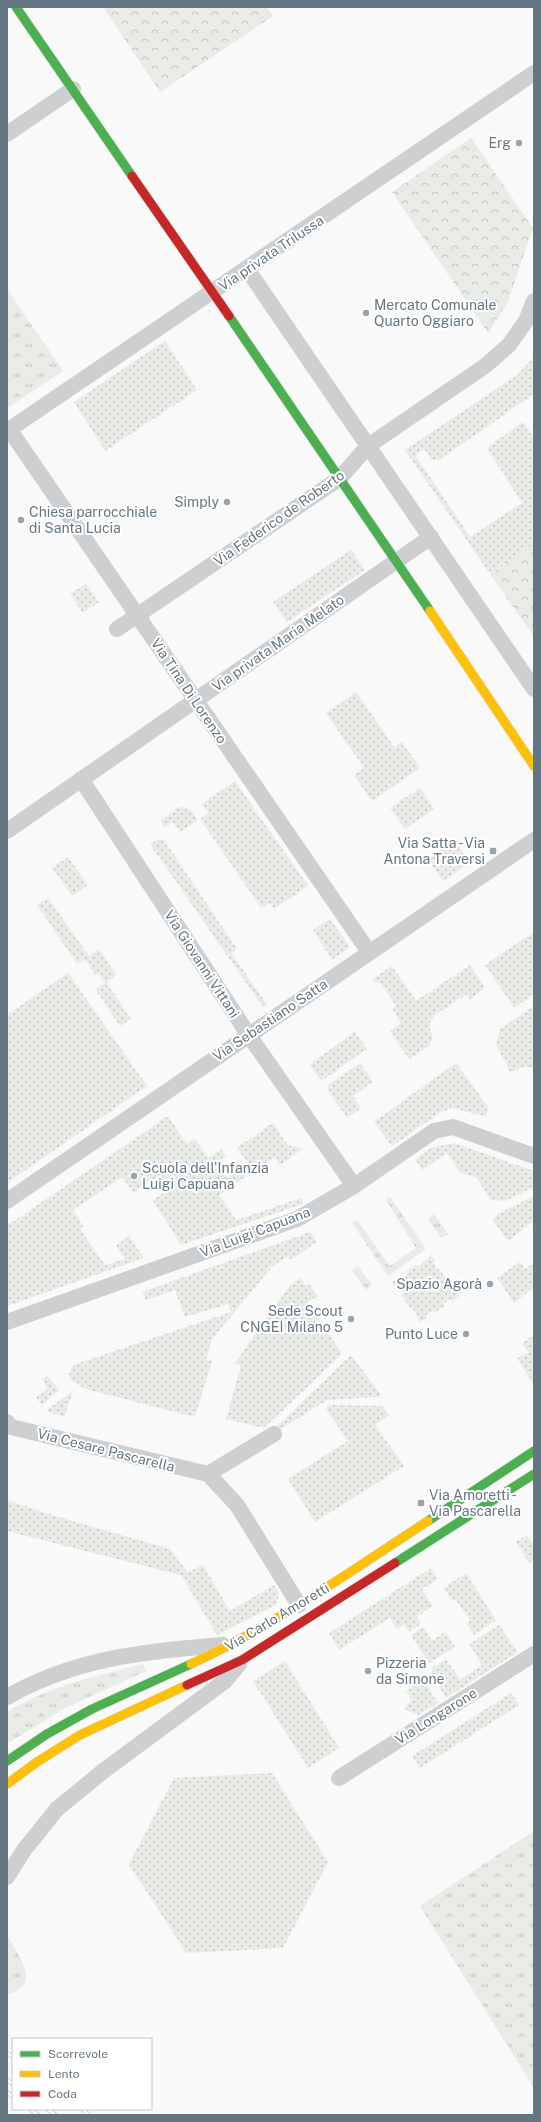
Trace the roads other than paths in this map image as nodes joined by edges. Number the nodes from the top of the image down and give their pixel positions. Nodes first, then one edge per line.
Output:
1 (16, 7) edge
2 (534, 73) edge
3 (73, 89) junction
4 (7, 134) edge
5 (247, 270) junction
6 (212, 293) junction
7 (534, 301) edge
8 (8, 430) edge
9 (368, 446) junction
10 (340, 478) junction
11 (431, 537) junction
12 (396, 561) junction
13 (138, 616) junction
14 (117, 629) dead end
15 (534, 689) edge
16 (196, 701) junction
17 (534, 766) edge
18 (81, 779) junction
19 (7, 831) edge
20 (534, 840) edge
21 (369, 952) junction
22 (248, 1034) junction
23 (534, 1156) edge
24 (354, 1186) junction
25 (7, 1201) edge
26 (7, 1322) edge
27 (7, 1422) edge
28 (274, 1434) dead end
29 (534, 1451) edge
30 (208, 1474) junction
31 (534, 1474) edge
32 (299, 1605) junction
33 (234, 1644) junction
34 (534, 1654) edge
35 (242, 1660) junction
36 (7, 1697) edge
37 (7, 1761) edge
38 (339, 1778) dead end
39 (7, 1784) edge
40 (7, 1878) edge

1 - 3 street
2 - 5 street, Via privata Trilussa
3 - 4 street
3 - 6 street
5 - 6 street, Via privata Trilussa
5 - 9 street
6 - 8 street, Via privata Trilussa
6 - 10 street
7 - 9 street, Via Federico de Roberto
8 - 13 street, Via Tina Di Lorenzo
9 - 10 street, Via Federico de Roberto
9 - 11 street
10 - 12 street
10 - 13 street, Via Federico de Roberto
11 - 12 street, Via privata Maria Melato
11 - 15 street
12 - 16 street, Via privata Maria Melato
12 - 17 street
13 - 14 street, Via Federico de Roberto
13 - 16 street, Via Tina Di Lorenzo
16 - 18 street, Via privata Maria Melato
16 - 21 street, Via Tina Di Lorenzo
18 - 19 street, Via privata Maria Melato
18 - 22 street, Via Giovanni Vittani
20 - 21 street, Via Sebastiano Satta
21 - 22 street, Via Sebastiano Satta
22 - 24 street, Via Giovanni Vittani
22 - 25 street, Via Sebastiano Satta
23 - 24 street, Via Luigi Capuana
24 - 26 street, Via Luigi Capuana
27 - 30 street, Via Cesare Pascarella
28 - 30 street
29 - 32 street, Via Carlo Amoretti
30 - 32 street
31 - 35 street, Via Carlo Amoretti
32 - 33 street, Via Carlo Amoretti
33 - 36 street
33 - 37 street, Via Carlo Amoretti
34 - 38 street, Via Longarone
35 - 39 street, Via Carlo Amoretti
35 - 40 street, Via Carlo Amoretti

